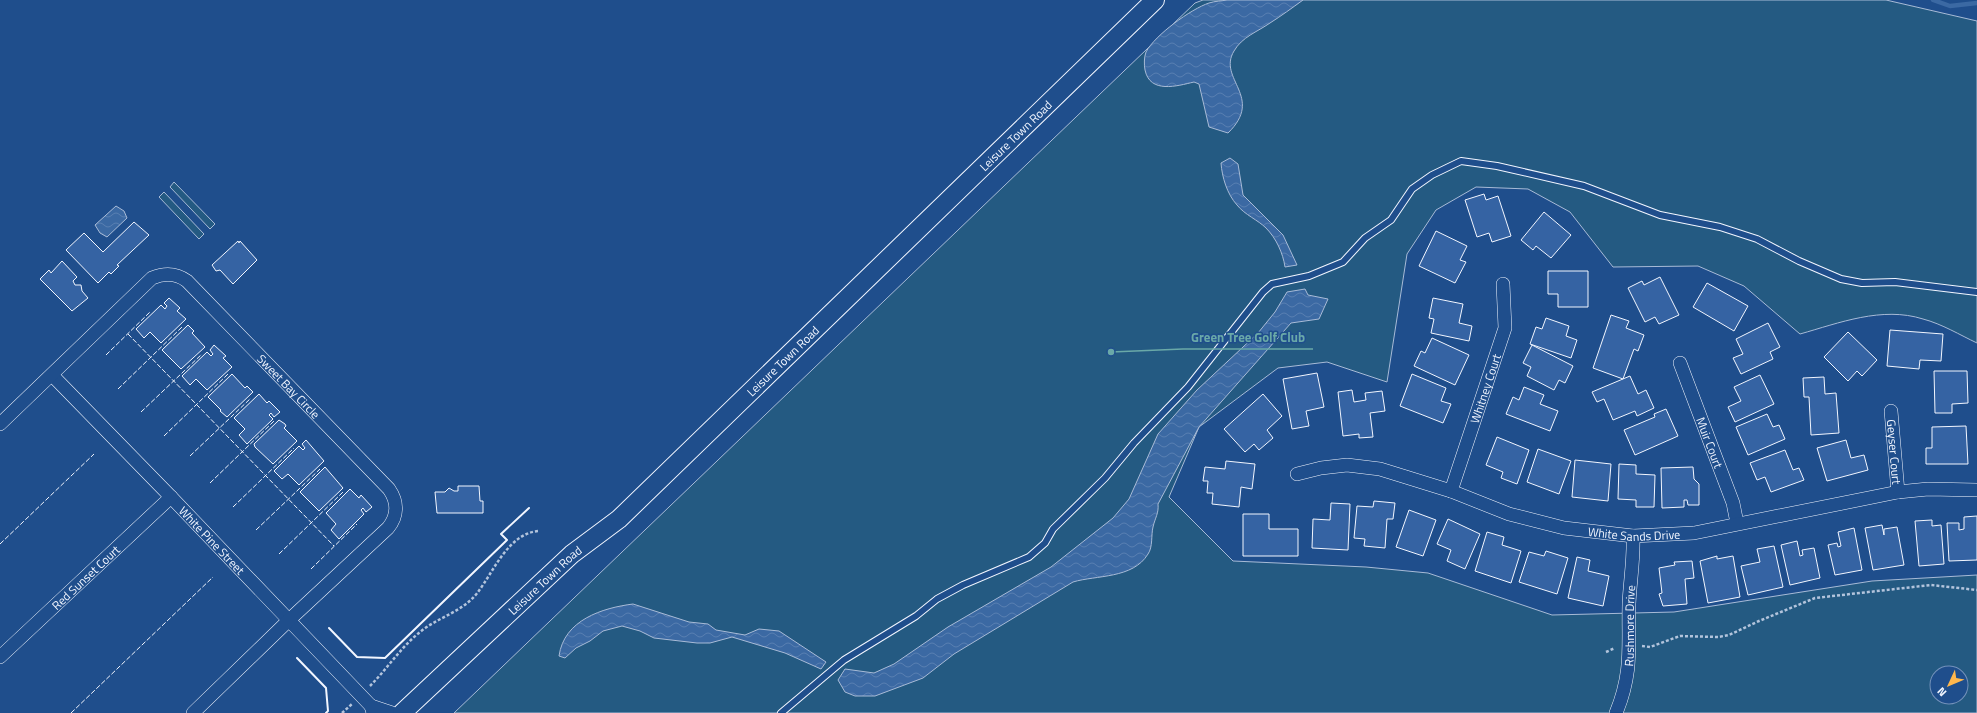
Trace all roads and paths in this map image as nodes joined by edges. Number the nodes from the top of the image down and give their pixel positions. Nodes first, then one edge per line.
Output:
1 (1155, 0) edge
2 (1503, 284) dead end
3 (1977, 292) edge
4 (1680, 363) dead end
5 (52, 375) junction
6 (1891, 411) dead end
7 (0, 424) edge
8 (1297, 474) dead end
9 (1977, 490) edge
10 (1451, 491) junction
11 (1898, 492) junction
12 (171, 497) junction
13 (1737, 523) junction
14 (538, 530) dead end
15 (1633, 536) junction
16 (1977, 590) edge
17 (288, 621) junction
18 (1642, 646) dead end
19 (1619, 647) dead end
20 (1606, 652) dead end
21 (0, 657) edge
22 (360, 696) junction
23 (372, 710) edge
24 (193, 713) edge
25 (342, 713) edge
26 (392, 713) edge
27 (402, 713) edge
28 (781, 713) edge
29 (1616, 713) edge

1 - 27 main road, Leisure Town Road
2 - 10 street, Whitney Court
3 - 28 lane
4 - 13 street, Muir Court
5 - 7 street, Sweet Bay Circle
5 - 12 street, White Pine Street
5 - 17 street, Sweet Bay Circle
6 - 11 street, Geyser Court
8 - 10 street, White Sands Drive
9 - 11 street, White Sands Drive
10 - 15 street, White Sands Drive
11 - 13 street, White Sands Drive
12 - 17 street, White Pine Street
12 - 21 street, Red Sunset Court
13 - 15 street, White Sands Drive
14 - 22 path
15 - 29 street, Rushmore Drive
16 - 18 path
17 - 22 street, White Pine Street
17 - 24 street, Sweet Bay Circle
19 - 20 path
22 - 23 street, White Pine Street
22 - 25 path
23 - 26 street

